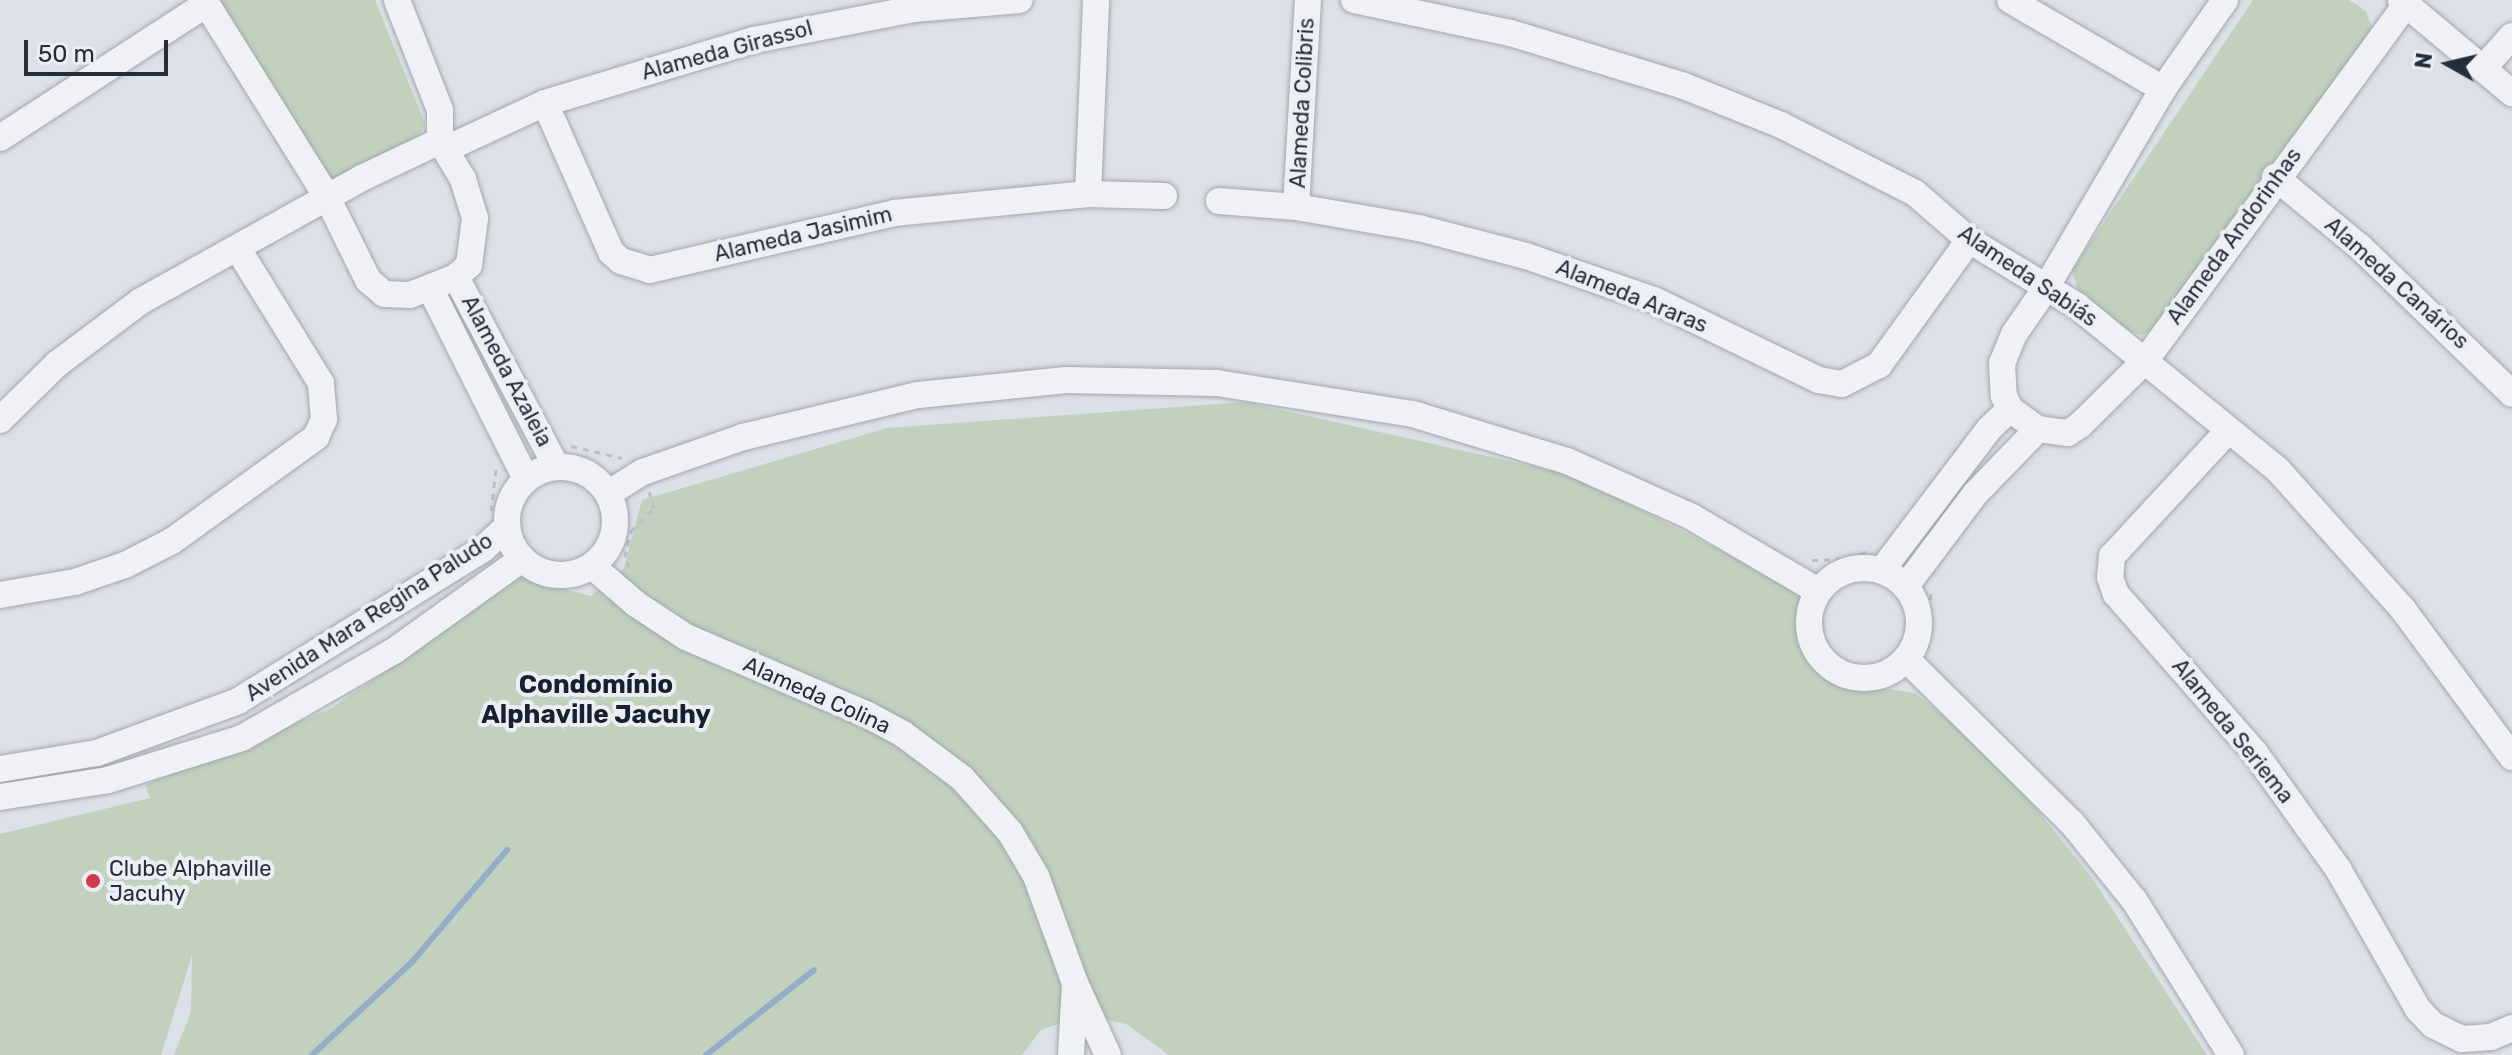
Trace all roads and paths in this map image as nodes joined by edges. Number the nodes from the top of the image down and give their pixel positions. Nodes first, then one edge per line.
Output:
1 (397, 0) edge
2 (1020, 0) edge
3 (1096, 0) edge
4 (1308, 0) edge
5 (1354, 0) edge
6 (2010, 0) edge
7 (2225, 0) edge
8 (205, 2) edge
9 (2403, 2) edge
10 (2512, 36) edge
11 (2485, 66) junction
12 (2163, 89) junction
13 (2512, 93) edge
14 (545, 103) junction
15 (0, 138) edge
16 (444, 144) junction
17 (2275, 177) junction
18 (1088, 194) junction
19 (1164, 196) dead end
20 (327, 197) junction
21 (1219, 201) dead end
22 (1296, 207) junction
23 (1969, 240) junction
24 (238, 249) junction
25 (456, 277) junction
26 (430, 288) junction
27 (2046, 288) junction
28 (494, 351) junction
29 (2145, 361) junction
30 (469, 365) junction
31 (2512, 394) edge
32 (2010, 409) junction
33 (0, 420) edge
34 (2038, 429) junction
35 (2227, 432) junction
36 (552, 456) junction
37 (521, 469) junction
38 (643, 472) junction
39 (1952, 476) junction
40 (609, 493) junction
41 (1975, 494) junction
42 (496, 523) junction
43 (1799, 556) dead end
44 (522, 559) junction
45 (1889, 560) junction
46 (592, 566) junction
47 (631, 572) dead end
48 (1914, 576) junction
49 (1818, 591) junction
50 (0, 595) edge
51 (1917, 655) junction
52 (2512, 757) edge
53 (0, 769) edge
54 (0, 797) edge
55 (1075, 983) junction
56 (2512, 1028) edge
57 (1071, 1055) edge
58 (1108, 1055) edge
59 (2231, 1055) edge

1 - 16 street, Alameda Azaleia
2 - 14 street, Alameda Girassol
3 - 18 street
4 - 22 street, Alameda Colibris
5 - 23 street, Alameda Sabiás
6 - 12 street
7 - 12 street
8 - 15 street
8 - 20 street, Alameda Azaleia
9 - 11 street
9 - 17 street, Alameda Andorinhas
10 - 11 street
11 - 13 street
12 - 27 street
14 - 16 street, Alameda Girassol
14 - 18 street, Alameda Jasimim
16 - 20 street, Alameda Girassol
16 - 25 street, Alameda Azaleia
17 - 29 street, Alameda Andorinhas
17 - 31 street, Alameda Canários
18 - 19 street, Alameda Jasimim
20 - 24 street, Alameda Girassol
20 - 26 street, Alameda Azaleia
21 - 22 street, Alameda Araras
22 - 23 street, Alameda Araras
23 - 27 street, Alameda Sabiás
24 - 33 street, Alameda Girassol
24 - 50 street
25 - 26 street, Alameda Azaleia
25 - 28 street, Alameda Azaleia
26 - 30 street, Alameda Azaleia
27 - 29 street, Alameda Sabiás
27 - 32 street
28 - 30 street
28 - 36 street, Alameda Azaleia
29 - 34 street, Alameda Andorinhas
29 - 35 street, Alameda Sabiás
30 - 37 street, Alameda Azaleia
32 - 34 street
32 - 39 street
34 - 41 street
35 - 52 street, Alameda Sabiás
35 - 56 street, Alameda Seriema
36 - 37 street
36 - 38 path
36 - 40 street
37 - 42 street
37 - 42 path
38 - 40 street
38 - 47 path
38 - 49 street
39 - 41 street
39 - 45 street
40 - 46 street
41 - 48 street
42 - 44 street
42 - 53 street, Avenida Mara Regina Paludo
43 - 45 path
44 - 46 street
44 - 54 street, Avenida Mara Regina Paludo
45 - 48 street
45 - 49 street
46 - 55 street, Alameda Colina
48 - 51 street
48 - 51 path
49 - 51 street
51 - 59 street
55 - 57 street
55 - 58 street, Alameda Colina

